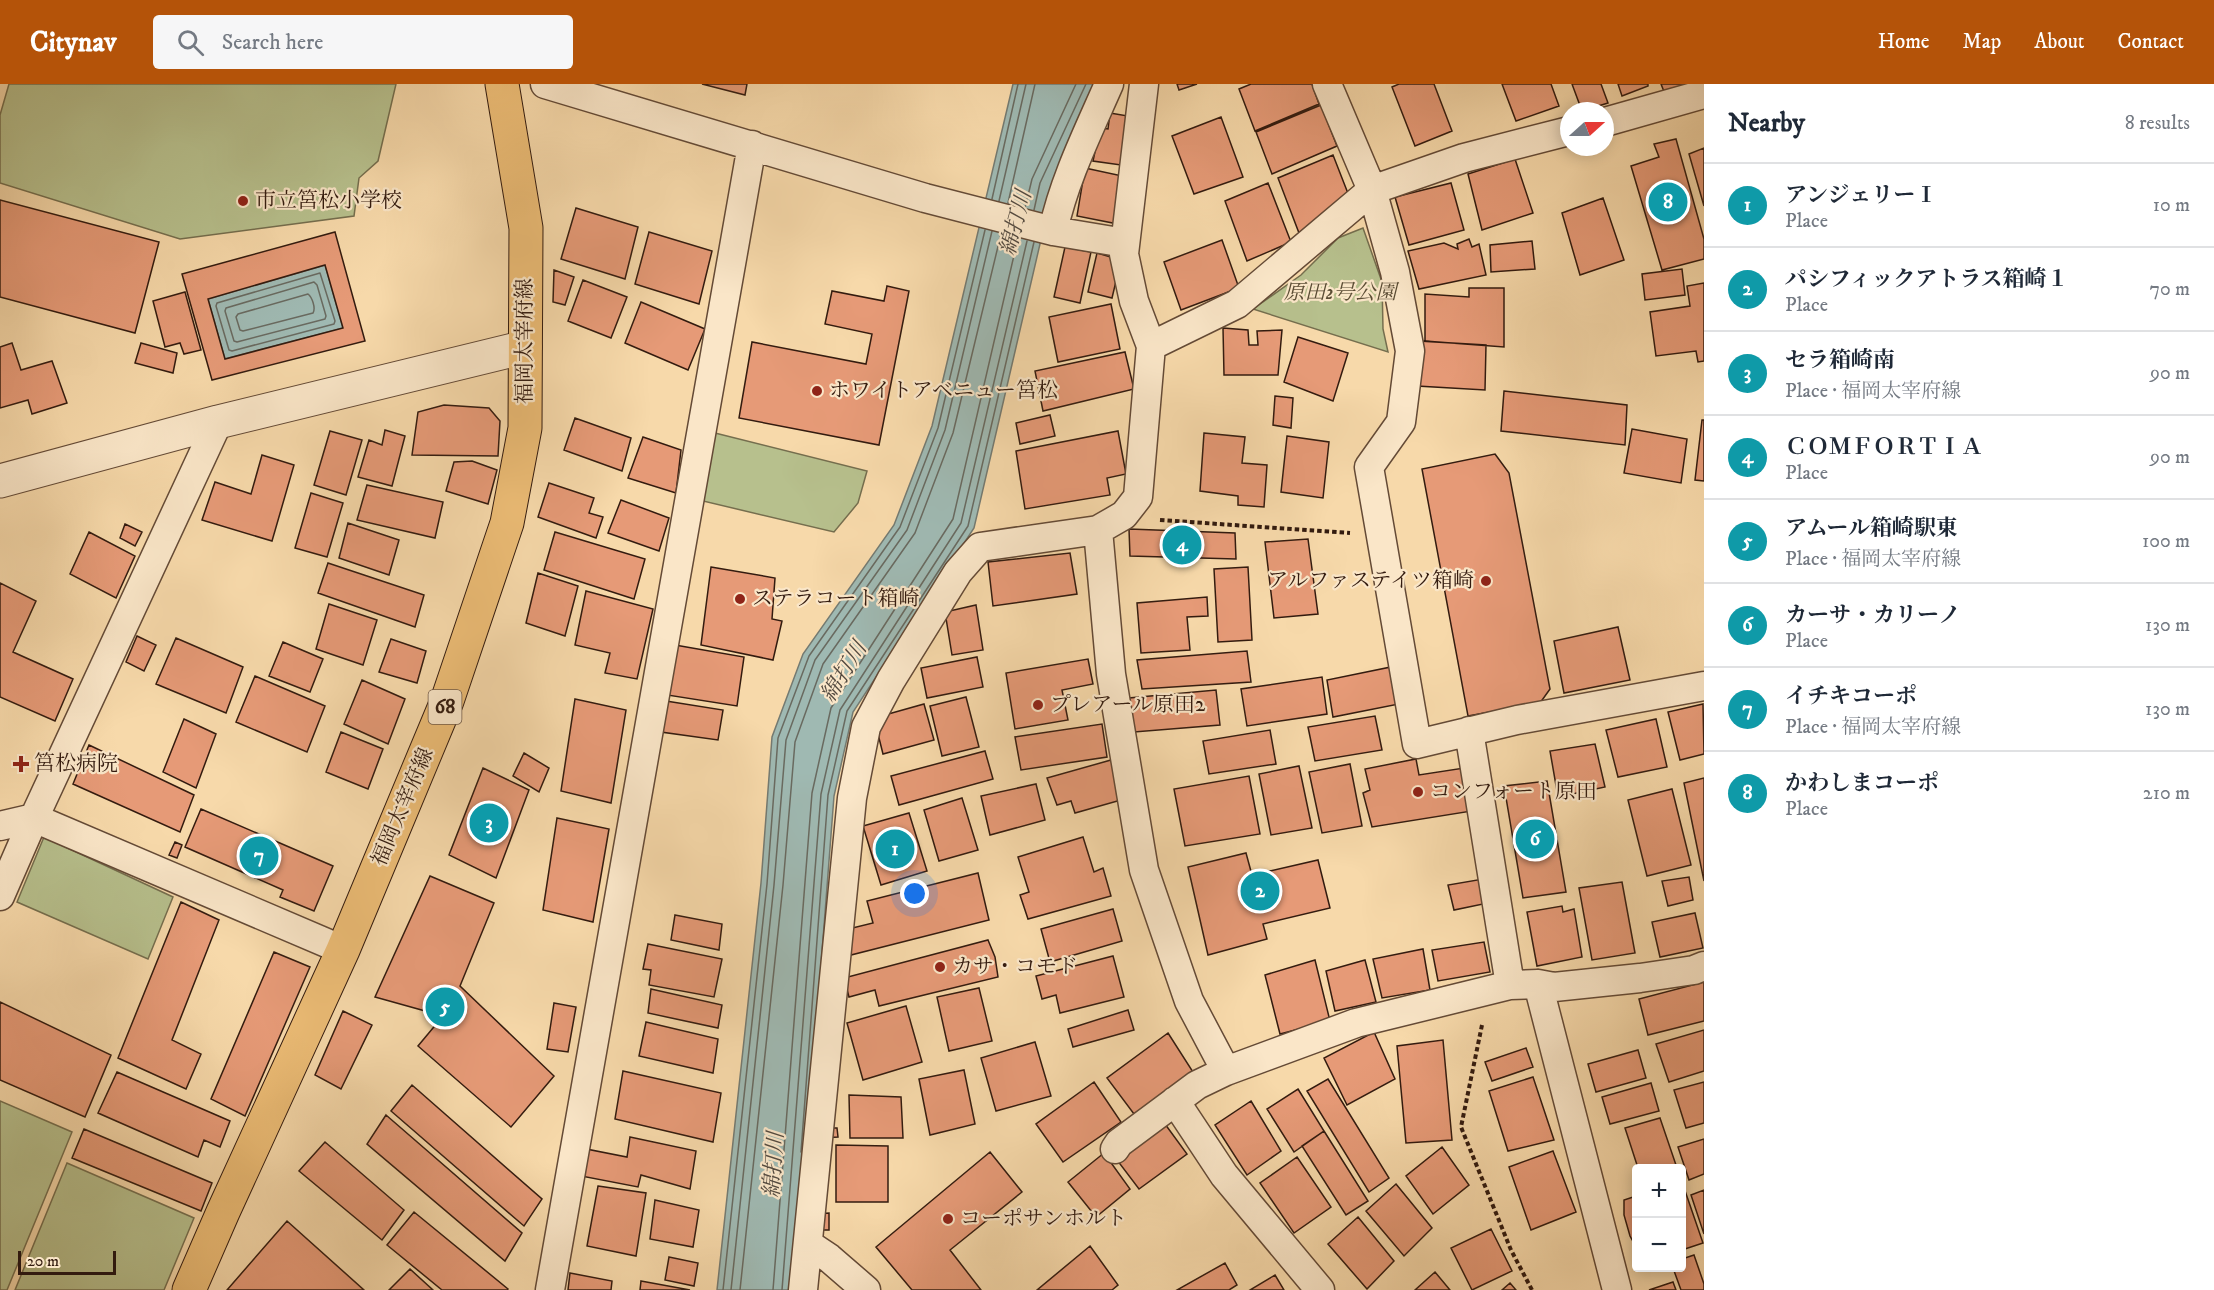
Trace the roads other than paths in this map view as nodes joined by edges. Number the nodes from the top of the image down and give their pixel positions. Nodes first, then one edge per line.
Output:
1 (502, 84) edge
2 (544, 84) edge
3 (1109, 84) edge
4 (1144, 84) edge
5 (1328, 84) edge
6 (1704, 94) edge
7 (1614, 119) edge
8 (1560, 133) edge
9 (752, 145) junction
10 (1372, 190) junction
11 (1053, 231) junction
12 (1125, 243) junction
13 (525, 346) junction
14 (1151, 346) junction
15 (218, 422) junction
16 (0, 481) edge
17 (1098, 530) junction
18 (1704, 686) edge
19 (1469, 731) junction
20 (34, 818) junction
21 (0, 826) edge
22 (0, 896) edge
23 (343, 950) junction
24 (1704, 966) edge
25 (1538, 984) junction
26 (1504, 987) junction
27 (1226, 1071) junction
28 (1175, 1101) junction
29 (1115, 1149) dead end
30 (808, 1244) junction
31 (189, 1290) edge
32 (550, 1290) edge
33 (803, 1290) edge
34 (866, 1290) edge
35 (1319, 1290) edge
36 (1617, 1290) edge

1 - 13 main road, 福岡太宰府線 / 68
2 - 9 street
3 - 11 street
4 - 12 street
5 - 10 street
6 - 7 street
8 - 10 street
9 - 11 street
9 - 32 street
10 - 14 street
10 - 19 street
11 - 12 street
12 - 14 street
13 - 15 street
13 - 23 main road, 福岡太宰府線 / 68
14 - 17 street
15 - 16 street
15 - 20 street
17 - 27 street
17 - 30 street
18 - 19 street
19 - 26 street
20 - 21 street
20 - 22 street
20 - 23 street
23 - 31 main road, 福岡太宰府線 / 68
24 - 25 street
25 - 26 street
25 - 36 street
26 - 27 street
27 - 28 street
28 - 29 street
28 - 35 street
30 - 33 street
30 - 34 street

